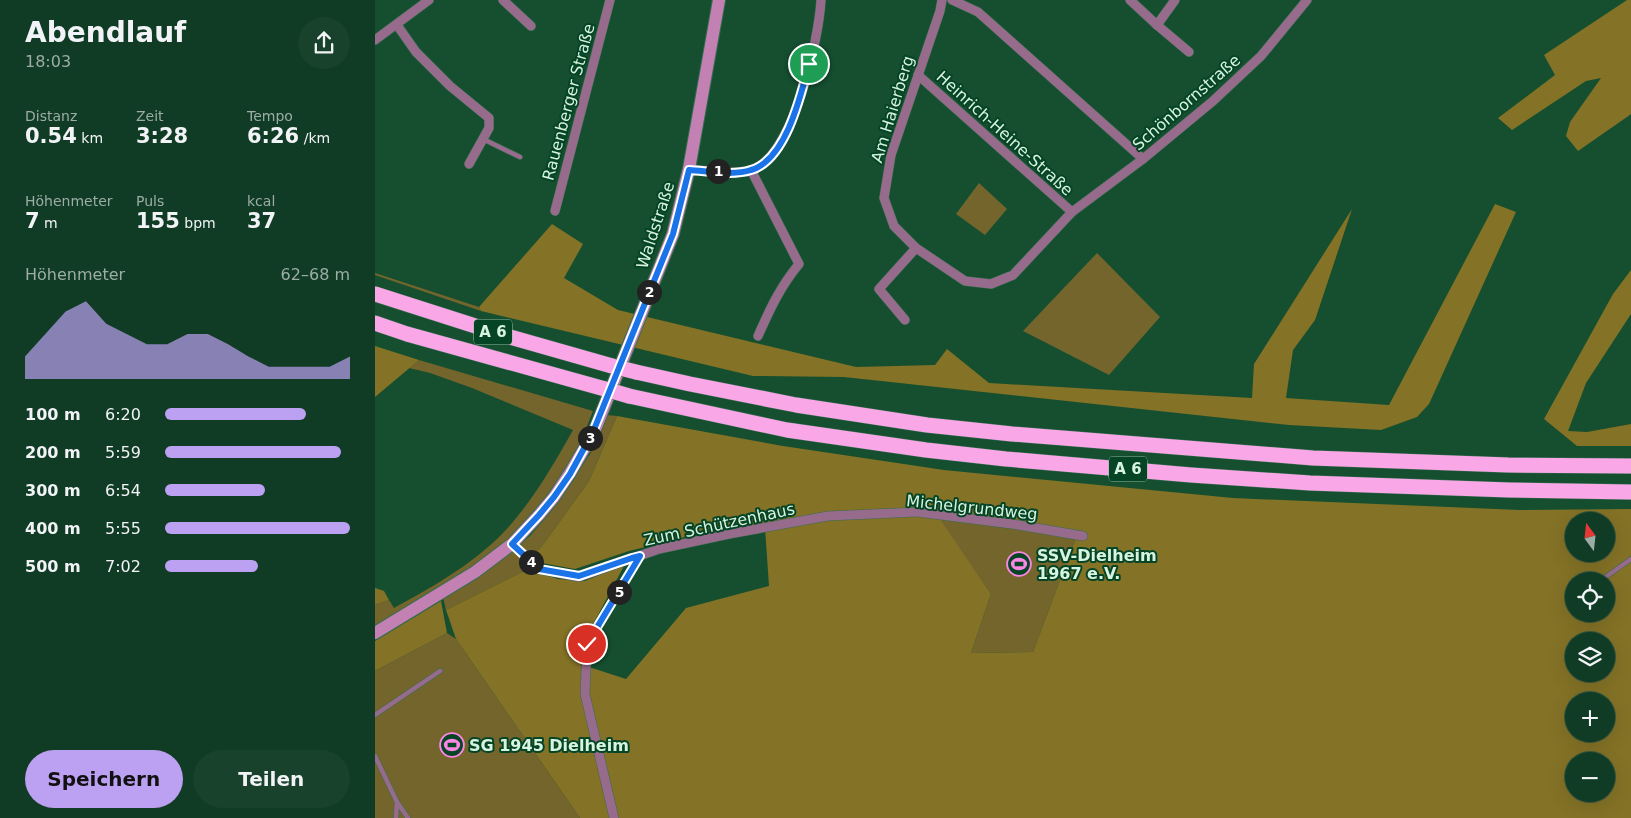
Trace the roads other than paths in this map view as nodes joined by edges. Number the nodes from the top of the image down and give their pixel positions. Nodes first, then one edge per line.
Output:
1 (429, 0) edge
2 (503, 0) edge
3 (610, 0) edge
4 (719, 0) edge
5 (821, 0) edge
6 (942, 0) edge
7 (952, 0) edge
8 (1130, 0) edge
9 (1175, 0) edge
10 (1307, 0) edge
11 (397, 25) junction
12 (1157, 25) junction
13 (531, 26) dead end
14 (375, 40) edge
15 (1189, 52) dead end
16 (918, 75) junction
17 (483, 139) junction
18 (519, 157) dead end
19 (1143, 160) junction
20 (469, 164) dead end
21 (689, 170) junction
22 (751, 170) junction
23 (555, 212) dead end
24 (1072, 212) junction
25 (916, 248) junction
26 (375, 294) edge
27 (905, 320) dead end
28 (375, 322) edge
29 (758, 336) dead end
30 (1631, 466) edge
31 (1631, 492) edge
32 (828, 516) joint
33 (1083, 536) dead end
34 (512, 544) junction
35 (640, 556) junction
36 (1631, 559) edge
37 (1613, 572) edge
38 (375, 633) edge
39 (440, 671) dead end
40 (375, 714) edge
41 (375, 756) edge
42 (397, 802) junction
43 (396, 818) edge
44 (408, 818) edge
45 (614, 818) edge

1 - 11 street
2 - 13 street
3 - 23 street, Rauenberger Straße
4 - 21 street, Waldstraße
5 - 22 street
6 - 16 street, Am Haierberg
7 - 19 street
8 - 12 street
9 - 12 street
10 - 19 street, Schönbornstraße
11 - 14 street
11 - 17 street
12 - 15 street
16 - 24 street, Heinrich-Heine-Straße
16 - 25 street, Am Haierberg
17 - 18 lane
17 - 20 street
19 - 24 street, Schönbornstraße
21 - 22 street
21 - 34 street, Waldstraße
22 - 29 street
24 - 25 street, Am Haierberg
25 - 27 street
26 - 30 highway, A 6, bridge
28 - 31 highway, A 6, bridge
32 - 33 street, Michelgrundweg
32 - 35 street, Zum Schützenhaus
34 - 35 street, Zum Schützenhaus
34 - 38 street, Waldstraße
35 - 45 street
36 - 37 lane
39 - 40 lane
41 - 42 lane
42 - 43 lane
42 - 44 lane

